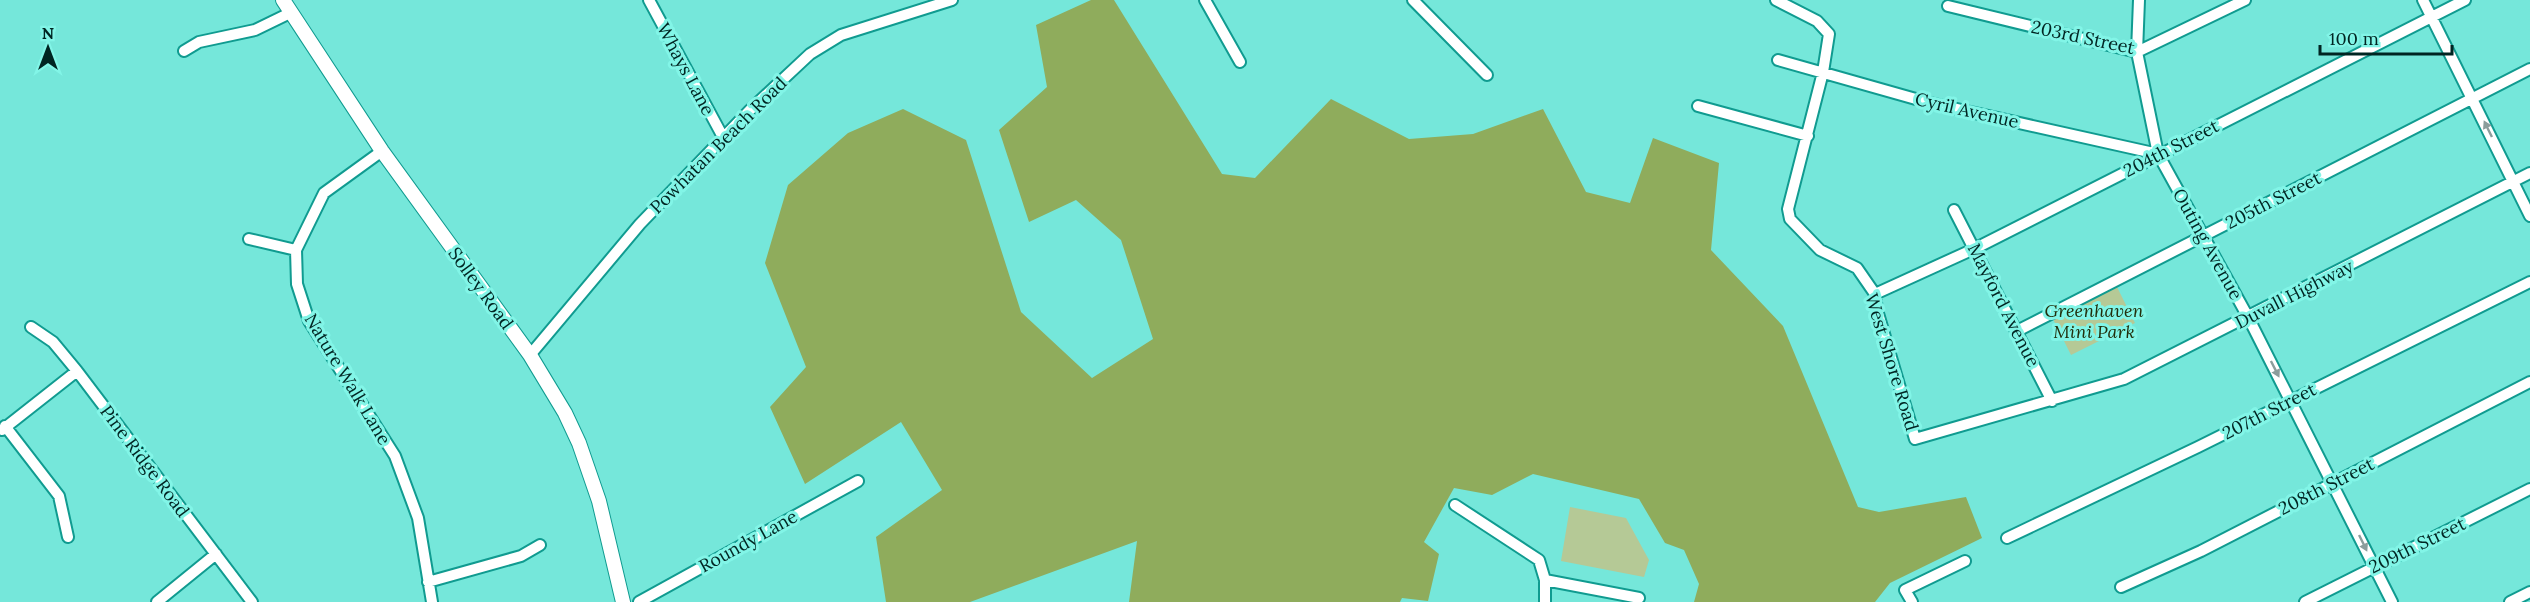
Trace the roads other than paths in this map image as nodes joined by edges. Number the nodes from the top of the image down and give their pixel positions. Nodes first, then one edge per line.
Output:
1 (283, 0) edge
2 (649, 0) edge
3 (952, 0) edge
4 (1205, 0) edge
5 (1413, 0) edge
6 (1776, 0) edge
7 (2139, 0) edge
8 (2245, 0) edge
9 (2423, 0) edge
10 (2465, 0) edge
11 (1948, 6) dead end
12 (291, 14) junction
13 (2432, 17) junction
14 (184, 51) dead end
15 (2137, 52) junction
16 (1778, 60) dead end
17 (1240, 62) dead end
18 (2530, 69) edge
19 (1823, 72) junction
20 (1487, 75) dead end
21 (2473, 99) junction
22 (1698, 105) dead end
23 (1808, 136) junction
24 (723, 138) junction
25 (382, 151) junction
26 (2158, 154) junction
27 (2530, 173) edge
28 (2514, 181) junction
29 (1954, 210) dead end
30 (2530, 216) edge
31 (2205, 235) junction
32 (249, 239) dead end
33 (1976, 248) junction
34 (296, 250) junction
35 (2530, 282) edge
36 (1875, 294) junction
37 (2248, 317) junction
38 (31, 327) dead end
39 (2017, 331) junction
40 (530, 355) junction
41 (77, 371) junction
42 (2530, 382) edge
43 (2290, 400) junction
44 (2052, 401) junction
45 (3, 429) edge
46 (858, 481) dead end
47 (2333, 482) junction
48 (2530, 489) edge
49 (1455, 505) dead end
50 (68, 537) dead end
51 (2007, 538) dead end
52 (540, 545) dead end
53 (216, 554) junction
54 (1965, 561) dead end
55 (2374, 566) junction
56 (1545, 580) junction
57 (428, 582) junction
58 (2121, 588) dead end
59 (2530, 592) edge
60 (1640, 598) dead end
61 (157, 602) edge
62 (252, 602) edge
63 (432, 602) edge
64 (623, 602) edge
65 (639, 602) edge
66 (1545, 602) edge
67 (1912, 602) edge
68 (2305, 602) edge
69 (2392, 602) edge
70 (2510, 602) edge

1 - 12 main road, Solley Road
2 - 24 street, Whays Lane
3 - 24 street, Powhatan Beach Road
4 - 17 street
5 - 20 street
6 - 19 street, West Shore Road
7 - 15 street, Outing Avenue
8 - 15 street, 203rd Street
9 - 13 street
10 - 13 street, 204th Street
11 - 15 street, 203rd Street
12 - 14 street
12 - 25 main road, Solley Road
13 - 21 street
13 - 26 street, 204th Street
15 - 26 street, Outing Avenue
16 - 19 street, Cyril Avenue
18 - 21 street, 205th Street
19 - 23 street, West Shore Road
19 - 26 street, Cyril Avenue
28 -> 21 street
21 - 31 street, 205th Street
22 - 23 street
23 - 36 street, West Shore Road
24 - 40 street, Powhatan Beach Road
25 - 34 street, Nature Walk Lane
25 - 40 main road, Solley Road
26 - 31 street, Outing Avenue
26 - 33 street, 204th Street
27 - 28 street, Duvall Highway
28 - 30 street
28 - 37 street, Duvall Highway
29 - 33 street, Mayford Avenue
31 - 37 street, Outing Avenue
31 - 39 street, 205th Street
32 - 34 street
33 - 36 street, 204th Street
33 - 39 street, Mayford Avenue
34 - 57 street, Nature Walk Lane
35 - 43 street, 207th Street
36 - 44 street, West Shore Road
37 -> 43 street, Outing Avenue
37 - 44 street, Duvall Highway
38 - 41 street, Pine Ridge Road
39 - 44 street, Mayford Avenue
40 - 64 main road, Solley Road
41 - 45 street
41 - 53 street, Pine Ridge Road
42 - 47 street, 208th Street
43 - 47 street, Outing Avenue
43 - 51 street, 207th Street
45 - 50 street
46 - 65 street, Roundy Lane
47 -> 55 street, Outing Avenue
47 - 58 street, 208th Street
48 - 55 street, 209th Street
49 - 56 street
52 - 57 street
53 - 61 street
53 - 62 street, Pine Ridge Road
54 - 67 street
55 - 68 street, 209th Street
55 - 69 street, Outing Avenue
56 - 60 street
56 - 66 street
57 - 63 street, Nature Walk Lane
59 - 70 street

